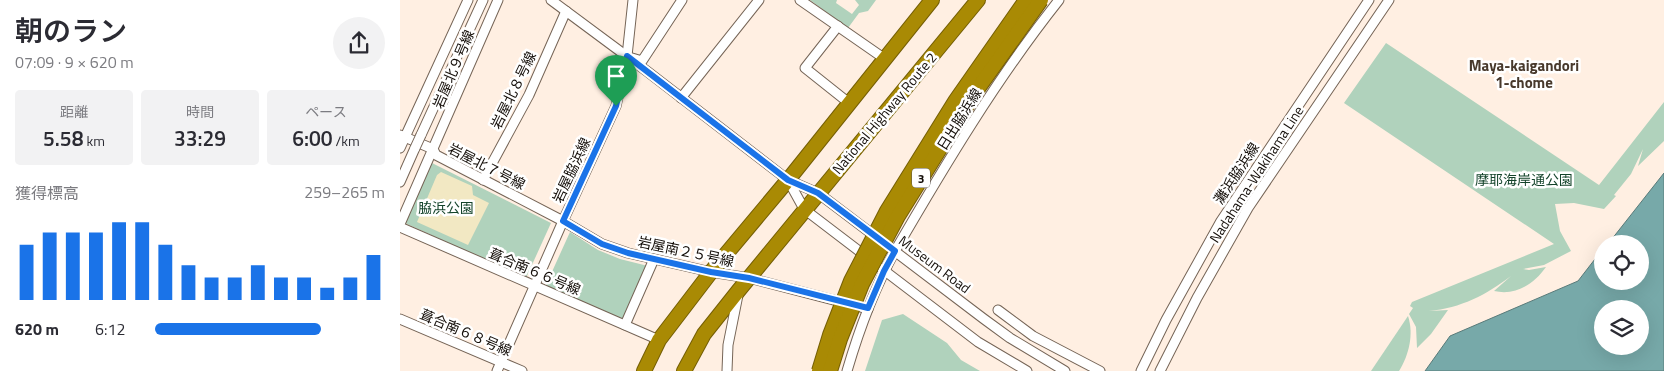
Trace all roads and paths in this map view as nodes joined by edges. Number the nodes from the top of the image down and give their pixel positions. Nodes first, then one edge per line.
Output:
1 (468, 0) edge
2 (483, 0) edge
3 (498, 0) edge
4 (551, 0) edge
5 (632, 0) edge
6 (682, 0) edge
7 (759, 0) edge
8 (800, 0) edge
9 (932, 0) edge
10 (978, 0) edge
11 (1026, 0) edge
12 (1041, 0) edge
13 (1059, 0) edge
14 (1369, 0) edge
15 (1389, 0) edge
16 (566, 11) junction
17 (838, 26) junction
18 (627, 56) junction
19 (885, 59) junction
20 (682, 98) junction
21 (849, 103) junction
22 (402, 136) edge
23 (400, 148) edge
24 (433, 149) junction
25 (483, 180) junction
26 (788, 180) junction
27 (400, 182) edge
28 (818, 193) junction
29 (804, 209) junction
30 (563, 221) junction
31 (400, 226) edge
32 (895, 251) junction
33 (654, 259) junction
34 (884, 271) junction
35 (711, 272) junction
36 (749, 278) junction
37 (534, 286) junction
38 (739, 290) junction
39 (868, 308) junction
40 (998, 310) dead end
41 (400, 319) edge
42 (625, 325) junction
43 (658, 340) junction
44 (499, 367) edge
45 (522, 371) edge
46 (644, 371) edge
47 (684, 371) edge
48 (727, 371) edge
49 (819, 371) edge
50 (830, 371) edge
51 (847, 371) edge
52 (1027, 371) edge
53 (1065, 371) edge
54 (1100, 371) edge
55 (1142, 371) edge
56 (1160, 371) edge

1 - 22 street
2 - 27 street, bridge
3 - 24 street, 岩屋北９号線
4 - 16 street, Museum Road
5 - 18 street, 岩屋脇浜線
6 - 18 street
7 - 20 street
8 - 17 street
9 - 19 highway
10 - 28 highway, National Highway Route 2
11 - 49 highway, 3, bridge
12 - 50 highway, 3, bridge
13 - 32 street, 日出脇浜線
14 - 55 street, 灘浜脇浜線
15 - 56 street, Nadahama-Wakihama Line
16 - 18 street, Museum Road
16 - 25 street, 岩屋北８号線
17 - 19 street
17 - 21 street
18 - 20 street, Museum Road
18 - 30 street, 岩屋脇浜線
19 - 21 highway
20 - 26 street, Museum Road
21 - 26 highway
22 - 23 street
22 - 24 street, 岩屋北７号線
24 - 25 street, 岩屋北７号線
24 - 31 street, 岩屋北９号線
25 - 30 street, 岩屋北７号線
26 - 28 street, Museum Road
26 - 29 street, Museum Road
26 - 35 highway
28 - 29 highway, National Highway Route 2
28 - 32 street, Museum Road
29 - 34 street, Museum Road
29 - 36 highway, National Highway Route 2
30 - 33 street, 岩屋南２５号線
30 - 37 street, 岩屋脇浜線
31 - 37 street, 葺合南６６号線
32 - 34 street, 日出脇浜線
32 - 53 street, Museum Road
33 - 35 street, 岩屋南２５号線
33 - 42 street
34 - 39 street, 日出脇浜線
34 - 52 street, Museum Road
35 - 36 street, 岩屋南２５号線
35 - 43 highway
36 - 38 highway, National Highway Route 2
36 - 39 street, 岩屋南２５号線
37 - 42 street, 葺合南６６号線
37 - 44 street, 岩屋脇浜線
38 - 47 highway, National Highway Route 2
38 - 48 street
39 - 51 street, 日出脇浜線
40 - 54 street
41 - 44 street, 葺合南６８号線
42 - 43 street, 葺合南６６号線
43 - 46 highway
44 - 45 street, 葺合南６８号線

